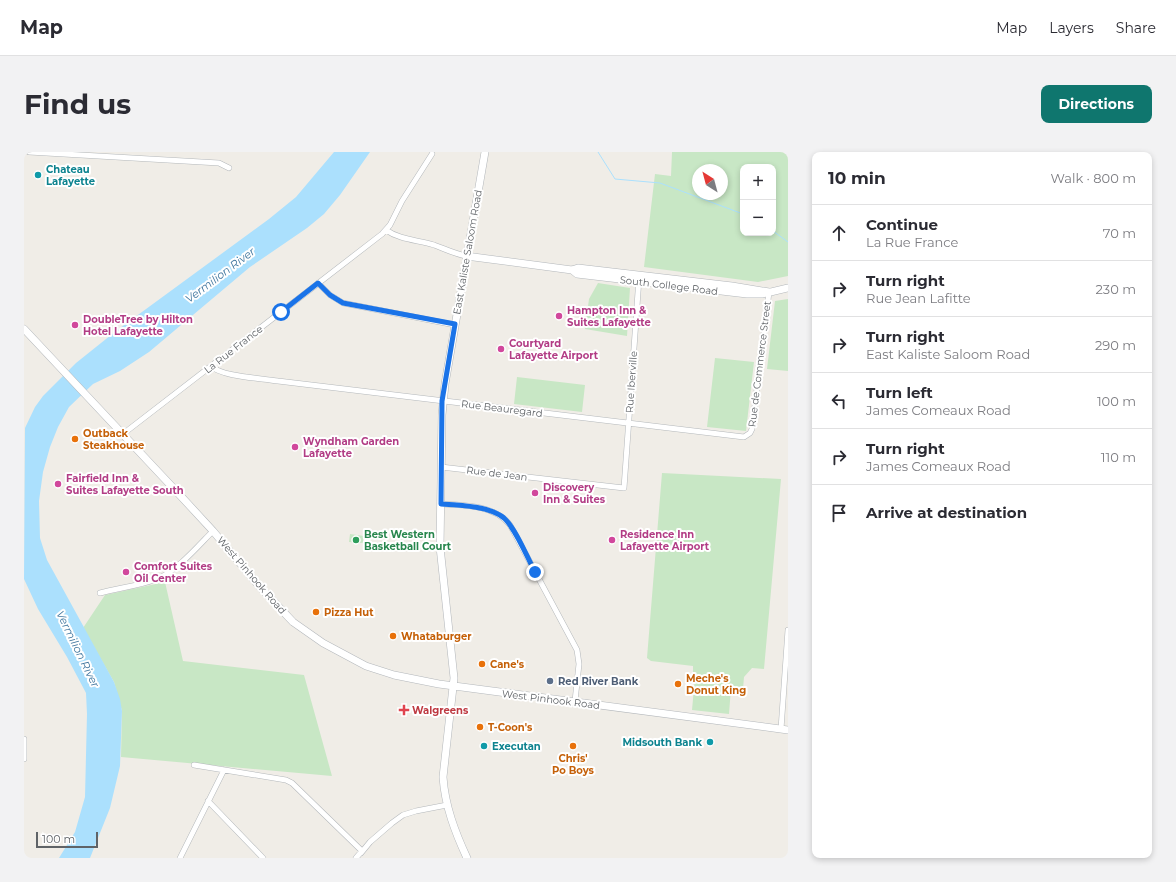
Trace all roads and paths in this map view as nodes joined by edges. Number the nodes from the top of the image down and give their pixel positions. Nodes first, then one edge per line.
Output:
1 (30, 152) edge
2 (485, 152) edge
3 (432, 154) dead end
4 (229, 168) dead end
5 (386, 230) junction
6 (466, 256) junction
7 (639, 278) junction
8 (318, 283) junction
9 (788, 288) edge
10 (769, 292) junction
11 (455, 324) junction
12 (24, 329) edge
13 (211, 366) junction
14 (442, 401) junction
15 (629, 424) junction
16 (123, 434) junction
17 (748, 435) joint
18 (441, 467) junction
19 (624, 488) joint
20 (441, 504) junction
21 (213, 531) junction
22 (100, 593) dead end
23 (788, 630) edge
24 (454, 686) junction
25 (575, 701) junction
26 (785, 729) edge
27 (24, 739) edge
28 (24, 759) edge
29 (194, 765) dead end
30 (224, 770) junction
31 (208, 801) junction
32 (447, 805) junction
33 (362, 851) junction
34 (180, 858) edge
35 (263, 858) edge
36 (358, 858) edge
37 (467, 858) edge

1 - 4 street
2 - 6 main road, East Kaliste Saloom Road
3 - 5 street, La Rue France
5 - 6 street, South College Road
5 - 8 street, La Rue France
6 - 7 main road, South College Road
6 - 11 main road, East Kaliste Saloom Road
7 - 10 main road, South College Road
7 - 15 street, Rue Iberville
8 - 11 street
8 - 13 street, La Rue France
9 - 10 main road, South College Road
10 - 17 street, Rue de Commerce Street
11 - 14 main road, East Kaliste Saloom Road
12 - 16 main road, West Pinhook Road
13 - 14 street, Rue Beauregard
13 - 16 street, La Rue France
14 - 15 street, Rue Beauregard
14 - 18 main road, East Kaliste Saloom Road
15 - 17 street, Rue Beauregard
15 - 19 street, Rue Iberville
16 - 21 main road, West Pinhook Road
18 - 19 street, Rue de Jean
18 - 20 main road, East Kaliste Saloom Road
20 - 24 main road, East Kaliste Saloom Road
20 - 25 street
21 - 22 street
21 - 24 main road, West Pinhook Road
23 - 26 street
24 - 25 main road, West Pinhook Road
24 - 32 main road, East Kaliste Saloom Road
25 - 26 main road, West Pinhook Road
27 - 28 street
29 - 30 street
30 - 31 street
30 - 33 street
31 - 34 street
31 - 35 street
32 - 33 street
32 - 37 main road, East Kaliste Saloom Road
33 - 36 street

